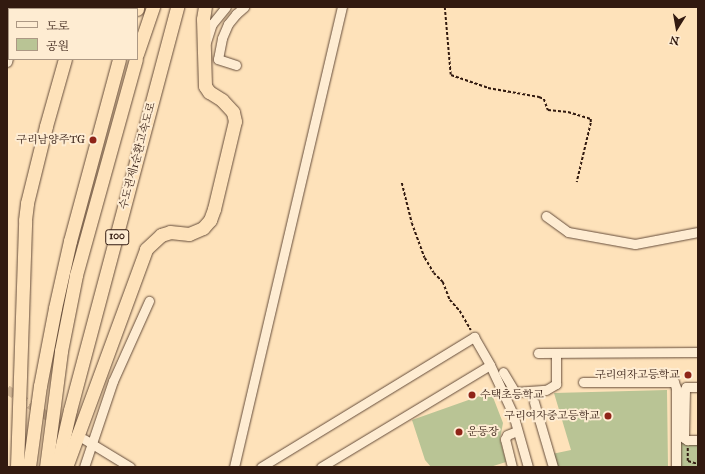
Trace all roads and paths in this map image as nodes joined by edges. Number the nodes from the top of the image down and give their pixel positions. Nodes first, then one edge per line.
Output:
1 (154, 7) edge
2 (177, 7) edge
3 (205, 7) edge
4 (226, 7) edge
5 (244, 7) edge
6 (342, 7) edge
7 (445, 7) edge
8 (204, 46) junction
9 (138, 51) edge
10 (65, 60) edge
11 (119, 60) edge
12 (136, 60) edge
13 (236, 65) dead end
14 (577, 182) dead end
15 (402, 183) dead end
16 (546, 216) dead end
17 (698, 232) edge
18 (149, 301) dead end
19 (474, 337) junction
20 (698, 352) edge
21 (538, 353) dead end
22 (556, 353) junction
23 (490, 365) junction
24 (503, 372) dead end
25 (583, 382) dead end
26 (698, 387) edge
27 (534, 402) dead end
28 (680, 423) junction
29 (517, 431) junction
30 (698, 440) edge
31 (88, 442) junction
32 (687, 444) dead end
33 (698, 464) edge
34 (17, 467) edge
35 (29, 467) edge
36 (46, 467) edge
37 (57, 467) edge
38 (66, 467) edge
39 (84, 467) edge
40 (130, 467) edge
41 (234, 467) edge
42 (261, 467) edge
43 (321, 467) edge
44 (512, 467) edge
45 (528, 467) edge
46 (553, 467) edge
47 (676, 467) edge

1 - 9 highway
2 - 37 highway, 수도권제1순환고속도로 / 100
3 - 8 highway
4 - 8 street
5 - 13 street
6 - 41 street
7 - 14 path
8 - 38 highway
10 - 34 highway
11 - 35 highway
12 - 36 highway, 100
15 - 19 path
16 - 17 street
18 - 31 street
19 - 23 street
19 - 42 street
20 - 22 street
21 - 22 street
22 - 24 street
23 - 29 street
23 - 43 street
25 - 28 street
26 - 28 street
27 - 46 street
28 - 30 street
28 - 47 street
29 - 44 street
29 - 45 street
31 - 39 street
31 - 40 street
32 - 33 path

